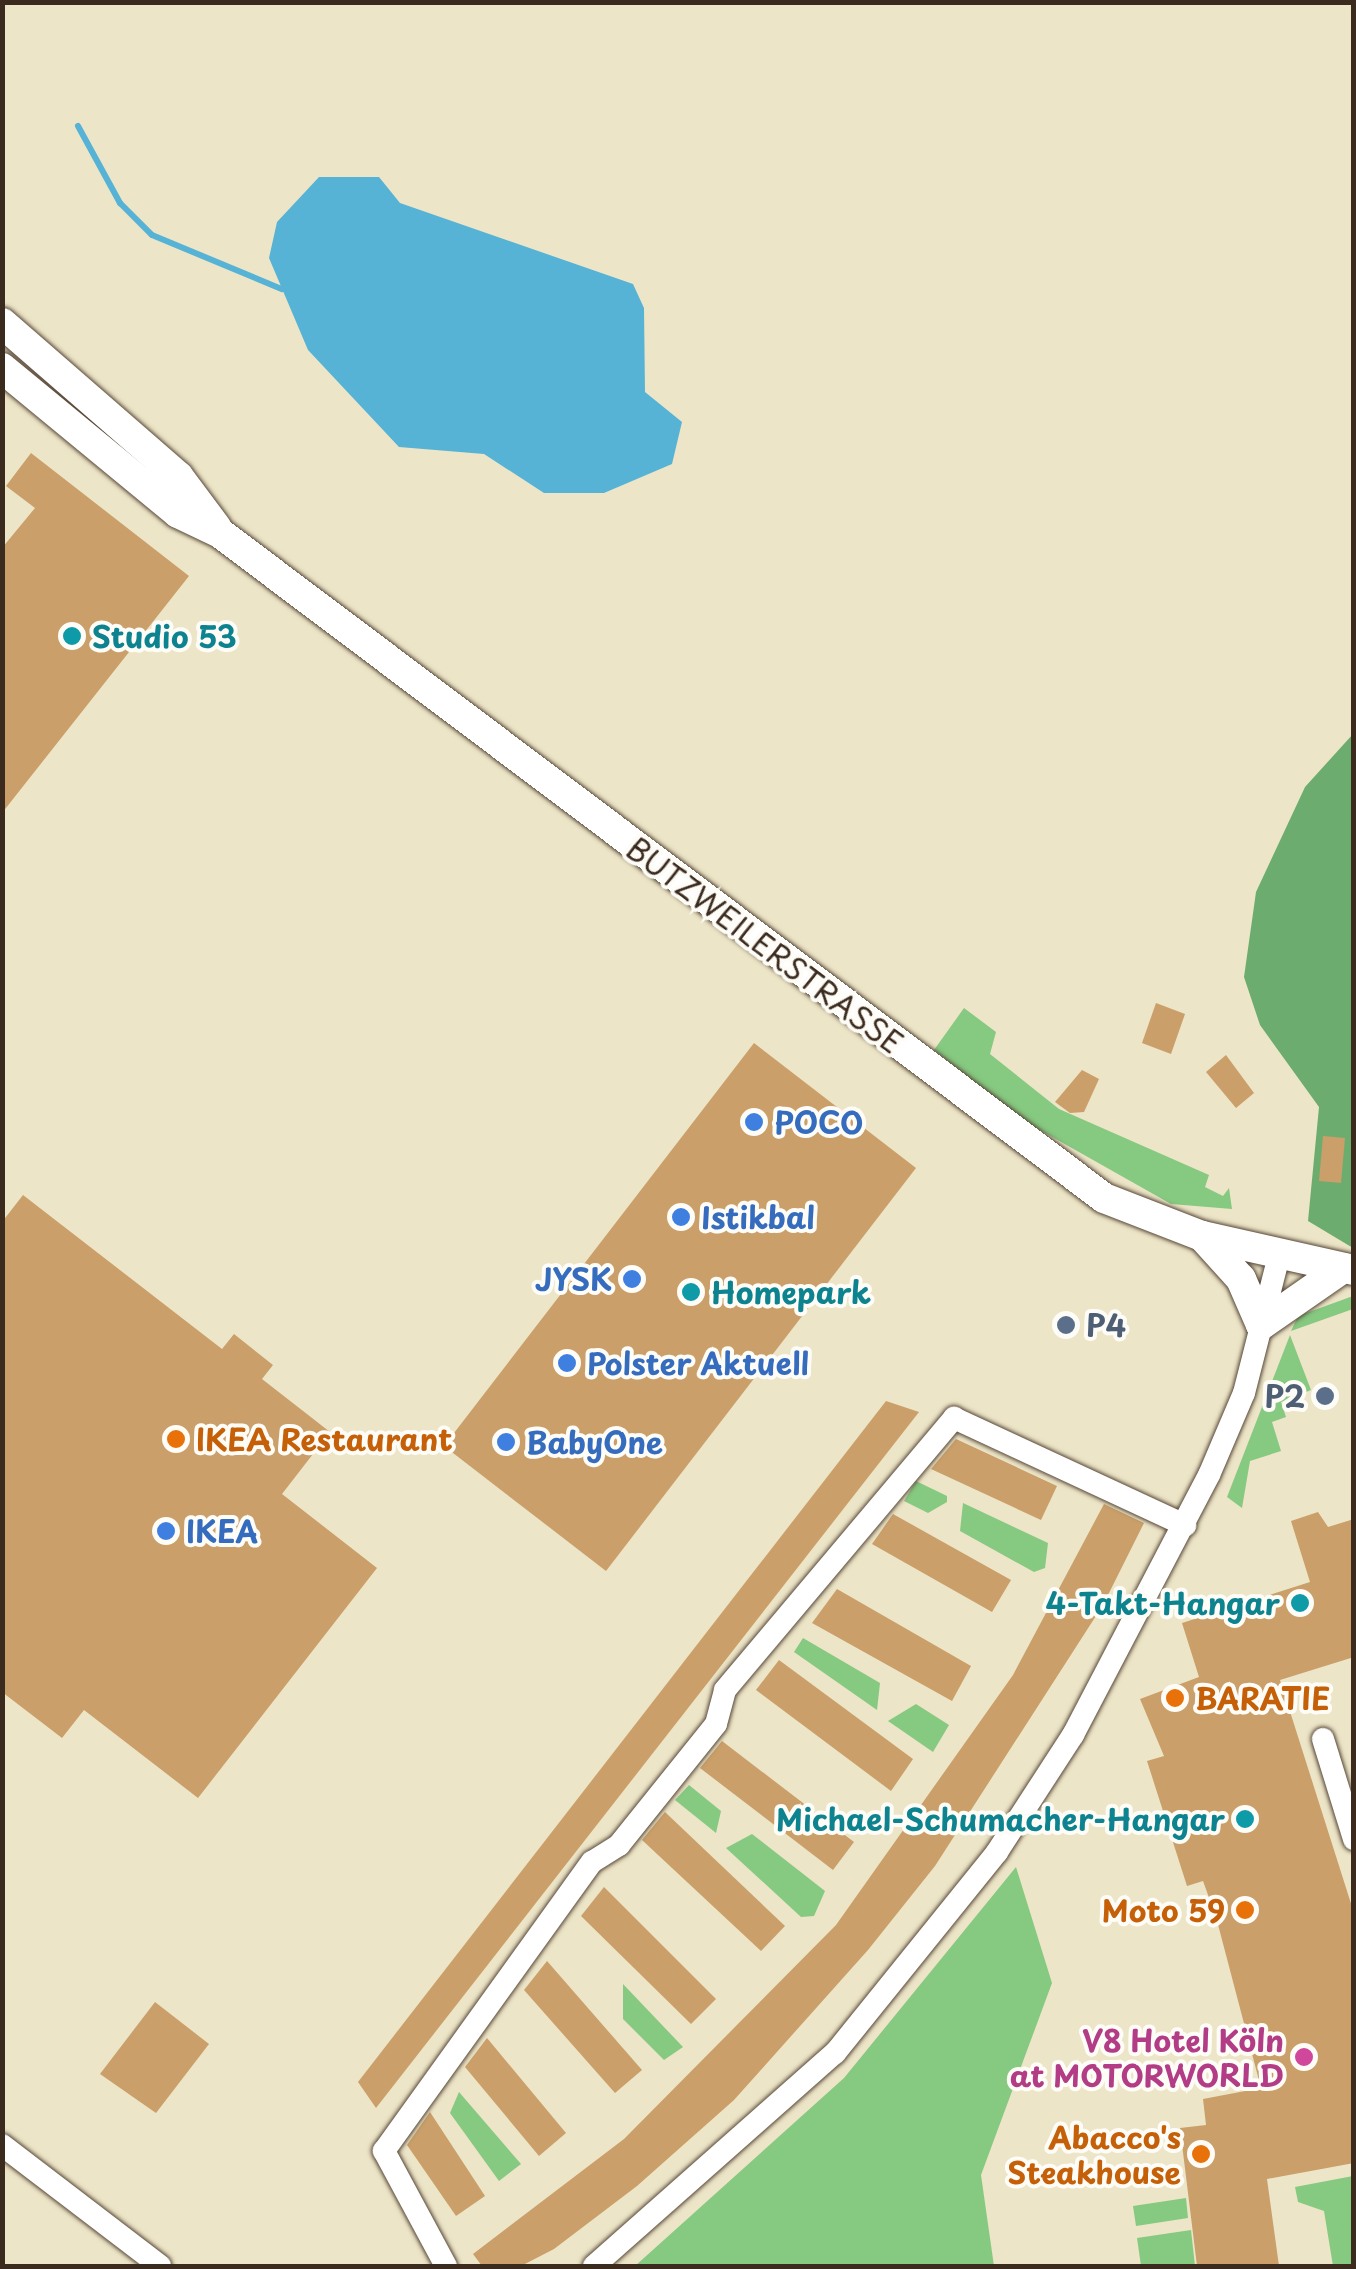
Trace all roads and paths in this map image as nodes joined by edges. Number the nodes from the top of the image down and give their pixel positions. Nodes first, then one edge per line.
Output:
1 (5, 328) edge
2 (2, 368) edge
3 (220, 533) junction
4 (1202, 1236) junction
5 (1280, 1252) junction
6 (1348, 1269) edge
7 (1261, 1325) junction
8 (1185, 1525) junction
9 (1323, 1739) dead end
10 (1354, 1839) edge
11 (2, 2145) edge
12 (160, 2266) edge
13 (446, 2266) edge
14 (594, 2266) edge

1 - 3 street, BUTZWEILERSTRASSE
2 - 3 street, BUTZWEILERSTRASSE
3 - 4 street, BUTZWEILERSTRASSE
4 - 5 street, BUTZWEILERSTRASSE
4 - 7 street
5 - 6 street, BUTZWEILERSTRASSE
5 - 7 street
6 - 7 street
7 - 8 street
8 - 13 street
8 - 14 street
9 - 10 street
11 - 12 street

